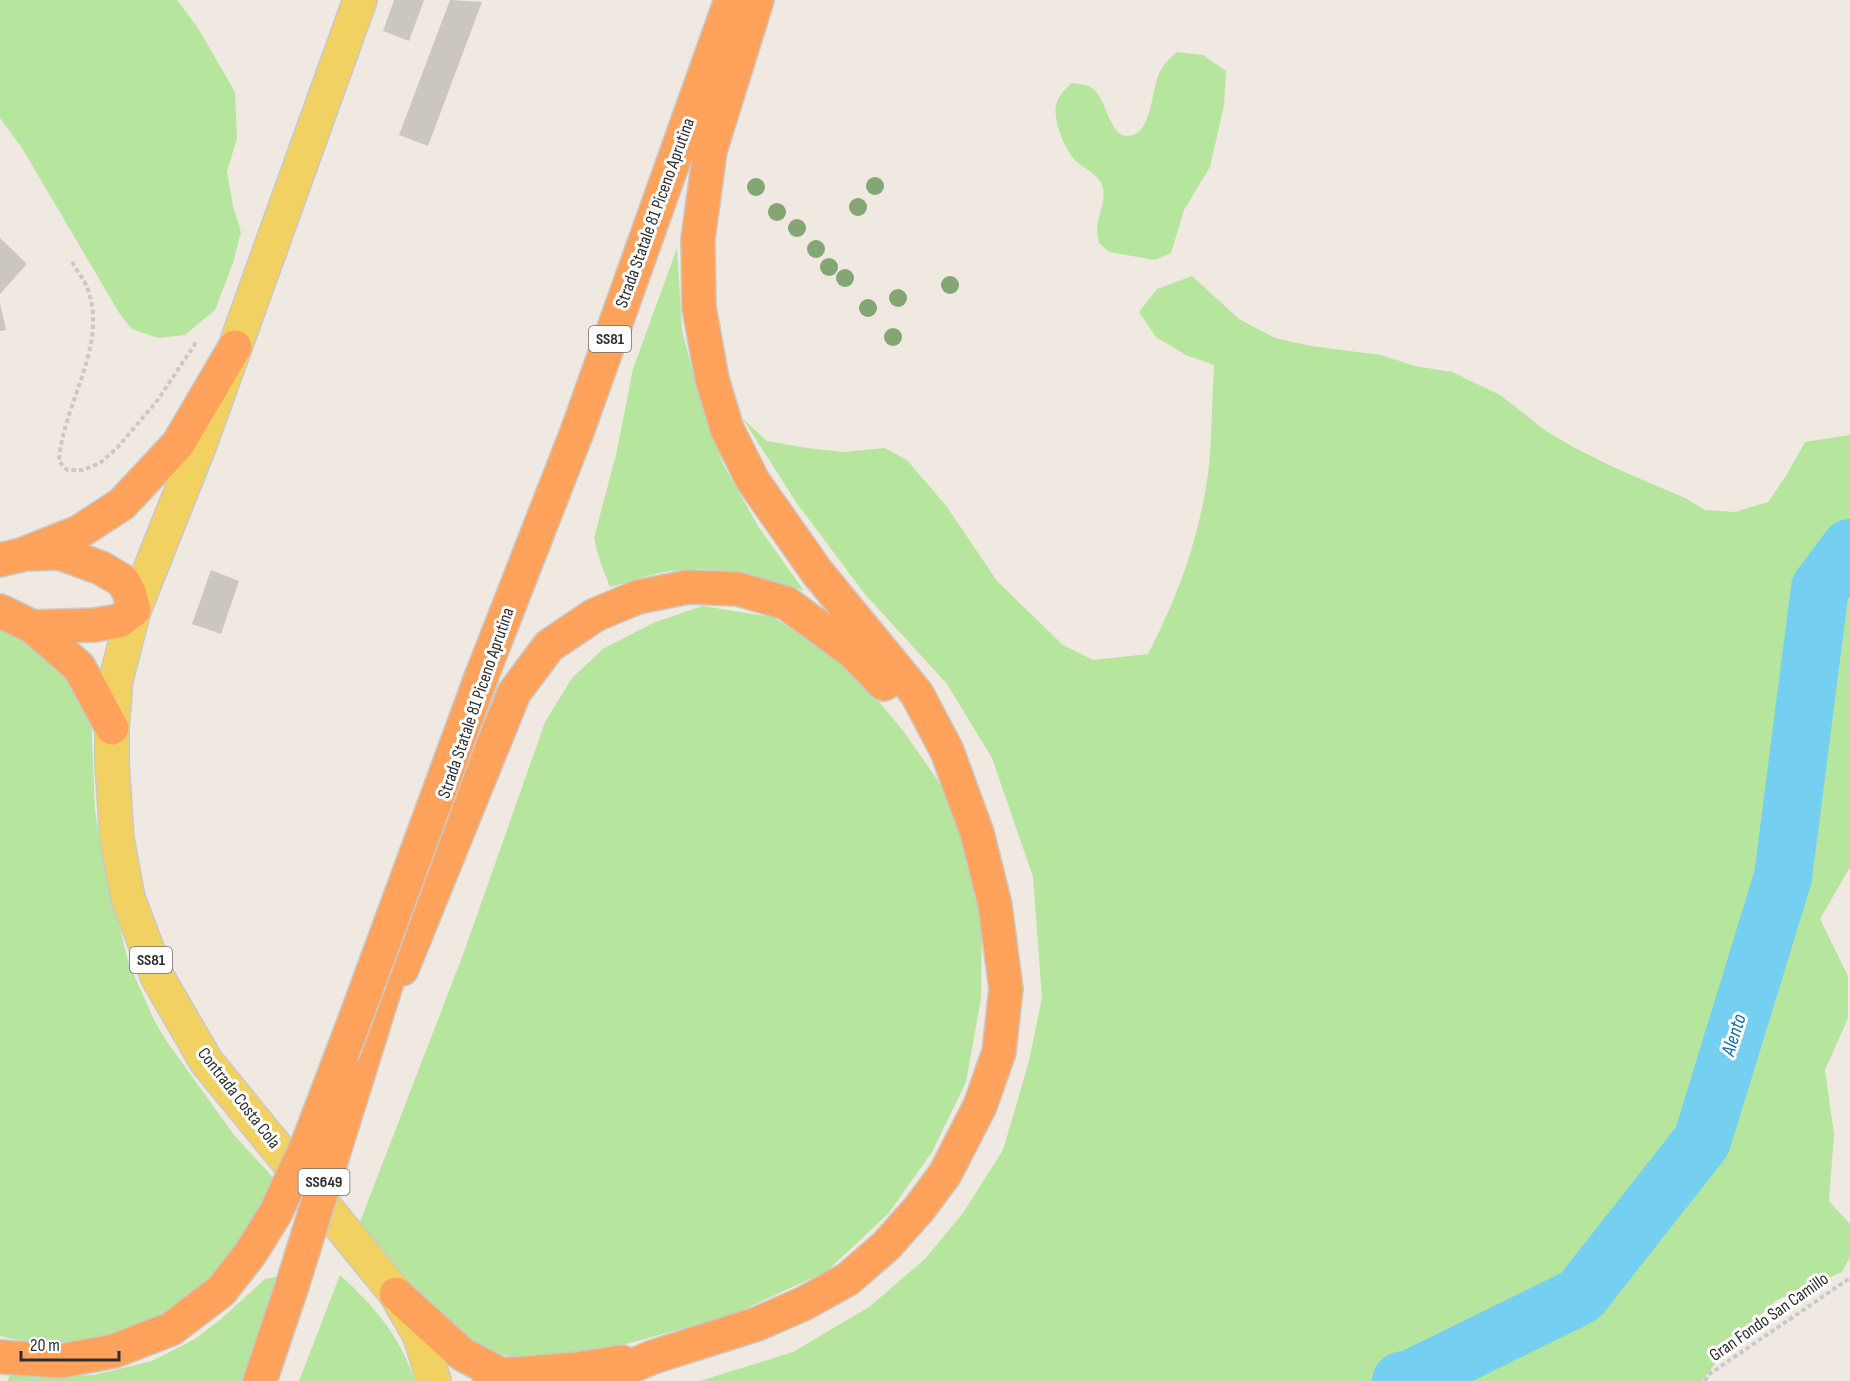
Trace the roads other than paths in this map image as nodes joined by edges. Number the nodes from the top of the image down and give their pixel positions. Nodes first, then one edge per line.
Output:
1 (360, 0) edge
2 (731, 0) edge
3 (757, 0) edge
4 (235, 347) junction
5 (11, 558) edge
6 (134, 610) junction
7 (0, 611) edge
8 (33, 627) junction
9 (482, 675) junction
10 (112, 728) junction
11 (977, 833) junction
12 (357, 1078) junction
13 (396, 1294) junction
14 (0, 1357) edge
15 (653, 1357) junction
16 (496, 1378) edge
17 (260, 1381) edge
18 (434, 1381) edge
19 (597, 1381) edge

1 - 4 main road, Contrada Costa Cola
2 - 9 highway, Strada Statale 81 Piceno Aprutina / SS81
3 - 11 highway
4 - 5 highway
4 - 6 main road, Contrada Costa Cola
5 - 6 highway
6 - 8 highway
6 - 10 main road, Contrada Costa Cola / SS81
7 - 8 highway
8 - 10 highway
9 - 12 highway, Strada Statale 81 Piceno Aprutina / SS81, bridge
9 - 14 highway, bridge
10 - 13 main road, Contrada Costa Cola / SS81
11 - 12 highway
11 - 15 highway
12 - 17 highway, Strada Statale 81 Piceno Aprutina / SS649, bridge
13 - 16 highway
13 - 18 main road, SS81
15 - 16 highway
15 - 19 highway

